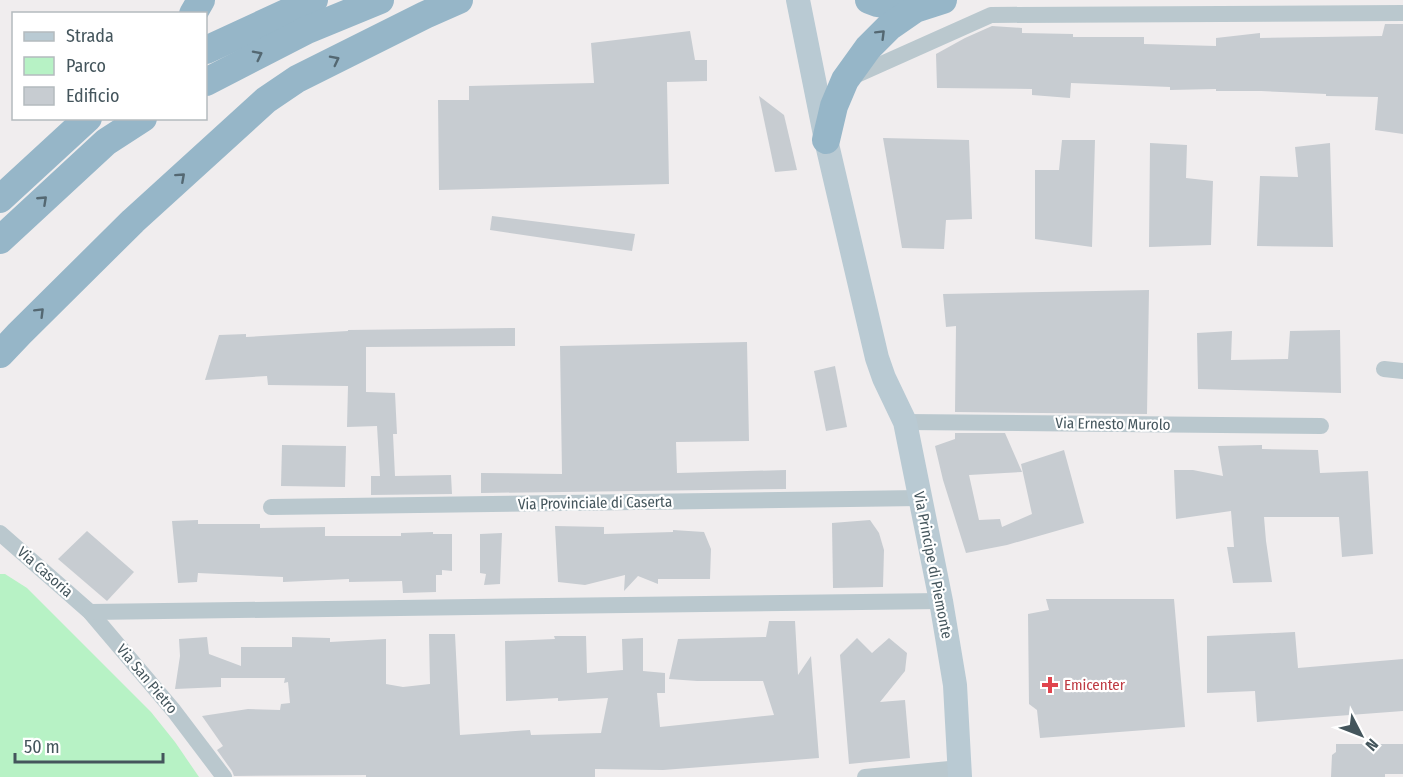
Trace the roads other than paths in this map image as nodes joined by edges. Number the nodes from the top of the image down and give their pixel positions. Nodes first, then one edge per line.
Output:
1 (380, 0) edge
2 (459, 0) edge
3 (798, 0) edge
4 (869, 0) edge
5 (943, 0) edge
6 (293, 2) edge
7 (915, 9) junction
8 (1403, 13) edge
9 (207, 49) edge
10 (845, 80) junction
11 (207, 81) edge
12 (86, 120) edge
13 (140, 120) edge
14 (826, 140) junction
15 (0, 199) edge
16 (0, 240) edge
17 (0, 354) edge
18 (1384, 369) dead end
19 (1403, 371) edge
20 (905, 422) junction
21 (1321, 426) dead end
22 (920, 498) junction
23 (271, 507) dead end
24 (0, 533) edge
25 (941, 601) junction
26 (90, 612) junction
27 (960, 773) edge
28 (224, 777) edge
29 (865, 777) edge

11 -> 1 highway
17 -> 2 highway
3 - 14 main road, Via Principe di Piemonte
4 - 7 highway
5 - 7 highway
6 - 9 highway
10 -> 7 highway
8 - 10 street
10 - 14 highway
12 - 15 highway
16 -> 13 highway
14 - 20 main road, Via Principe di Piemonte
18 - 19 street
20 - 21 street, Via Ernesto Murolo
20 - 22 main road, Via Principe di Piemonte
22 - 23 street, Via Provinciale di Caserta
22 - 25 main road, Via Principe di Piemonte
24 - 26 street, Via Casoria
25 - 26 street
25 - 27 main road, Via Principe di Piemonte
26 - 28 street, Via San Pietro
27 - 29 street

